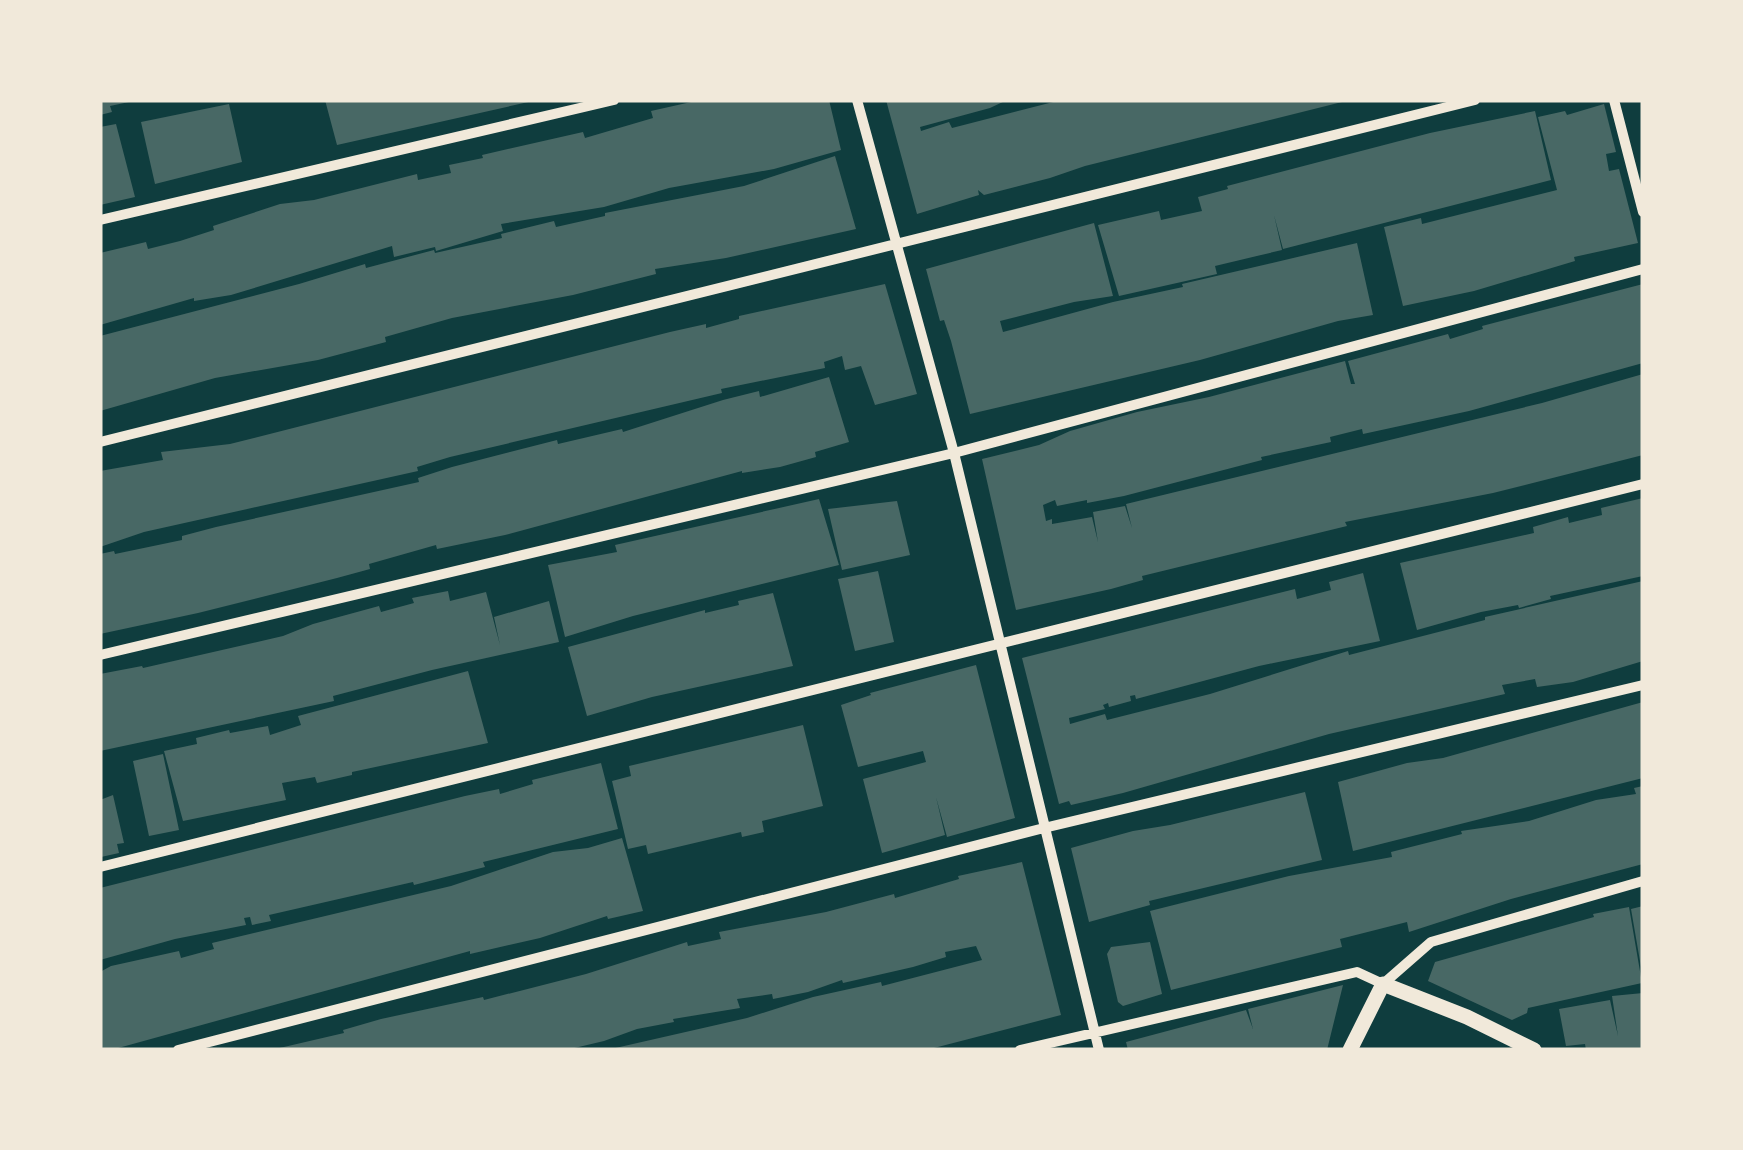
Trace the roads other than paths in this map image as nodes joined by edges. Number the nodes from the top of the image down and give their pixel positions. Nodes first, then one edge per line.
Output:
1 (614, 100) edge
2 (857, 100) edge
3 (1475, 100) edge
4 (1614, 100) edge
5 (1643, 212) edge
6 (100, 220) edge
7 (897, 243) junction
8 (1643, 269) edge
9 (100, 442) edge
10 (954, 453) junction
11 (1643, 484) edge
12 (1000, 644) junction
13 (100, 655) edge
14 (1643, 686) edge
15 (1044, 828) junction
16 (100, 867) edge
17 (1643, 882) edge
18 (1383, 984) junction
19 (1096, 1031) junction
20 (178, 1050) edge
21 (1020, 1050) edge
22 (1100, 1050) edge
23 (1350, 1050) edge
24 (1534, 1050) edge

1 - 6 street
2 - 7 street
3 - 7 street
4 - 5 street
7 - 9 street
7 - 10 street
8 - 10 street
10 - 12 street
10 - 13 street
11 - 12 street
12 - 15 street
12 - 16 street
14 - 15 street
15 - 19 street
15 - 20 street
17 - 18 street
18 - 19 street
18 - 23 street
18 - 24 street
19 - 21 street
19 - 22 street

